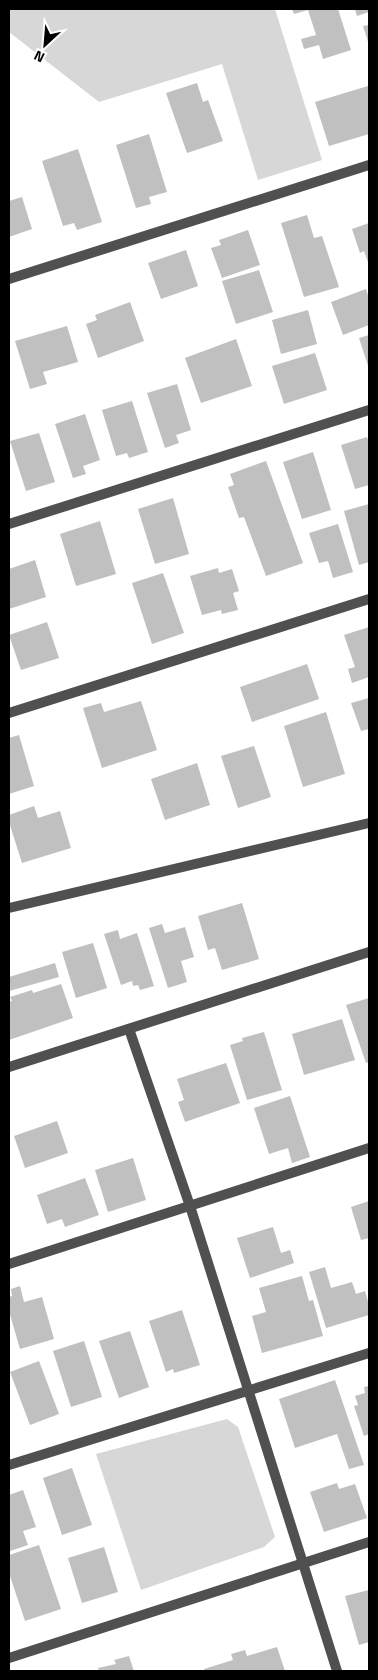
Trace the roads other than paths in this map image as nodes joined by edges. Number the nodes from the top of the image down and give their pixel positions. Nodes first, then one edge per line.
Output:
1 (369, 165) edge
2 (9, 279) edge
3 (369, 410) edge
4 (9, 524) edge
5 (369, 599) edge
6 (9, 713) edge
7 (369, 823) edge
8 (9, 908) edge
9 (369, 952) edge
10 (128, 1029) junction
11 (9, 1068) edge
12 (369, 1148) edge
13 (190, 1206) junction
14 (9, 1264) edge
15 (369, 1353) edge
16 (248, 1391) junction
17 (9, 1465) edge
18 (369, 1542) edge
19 (303, 1563) junction
20 (9, 1658) edge
21 (337, 1671) edge

1 - 2 street
3 - 4 street
5 - 6 street
7 - 8 street
9 - 10 street
10 - 11 street
10 - 13 street
12 - 13 street
13 - 14 street
13 - 16 street
15 - 16 street
16 - 17 street
16 - 19 street
18 - 19 street
19 - 20 street
19 - 21 street

